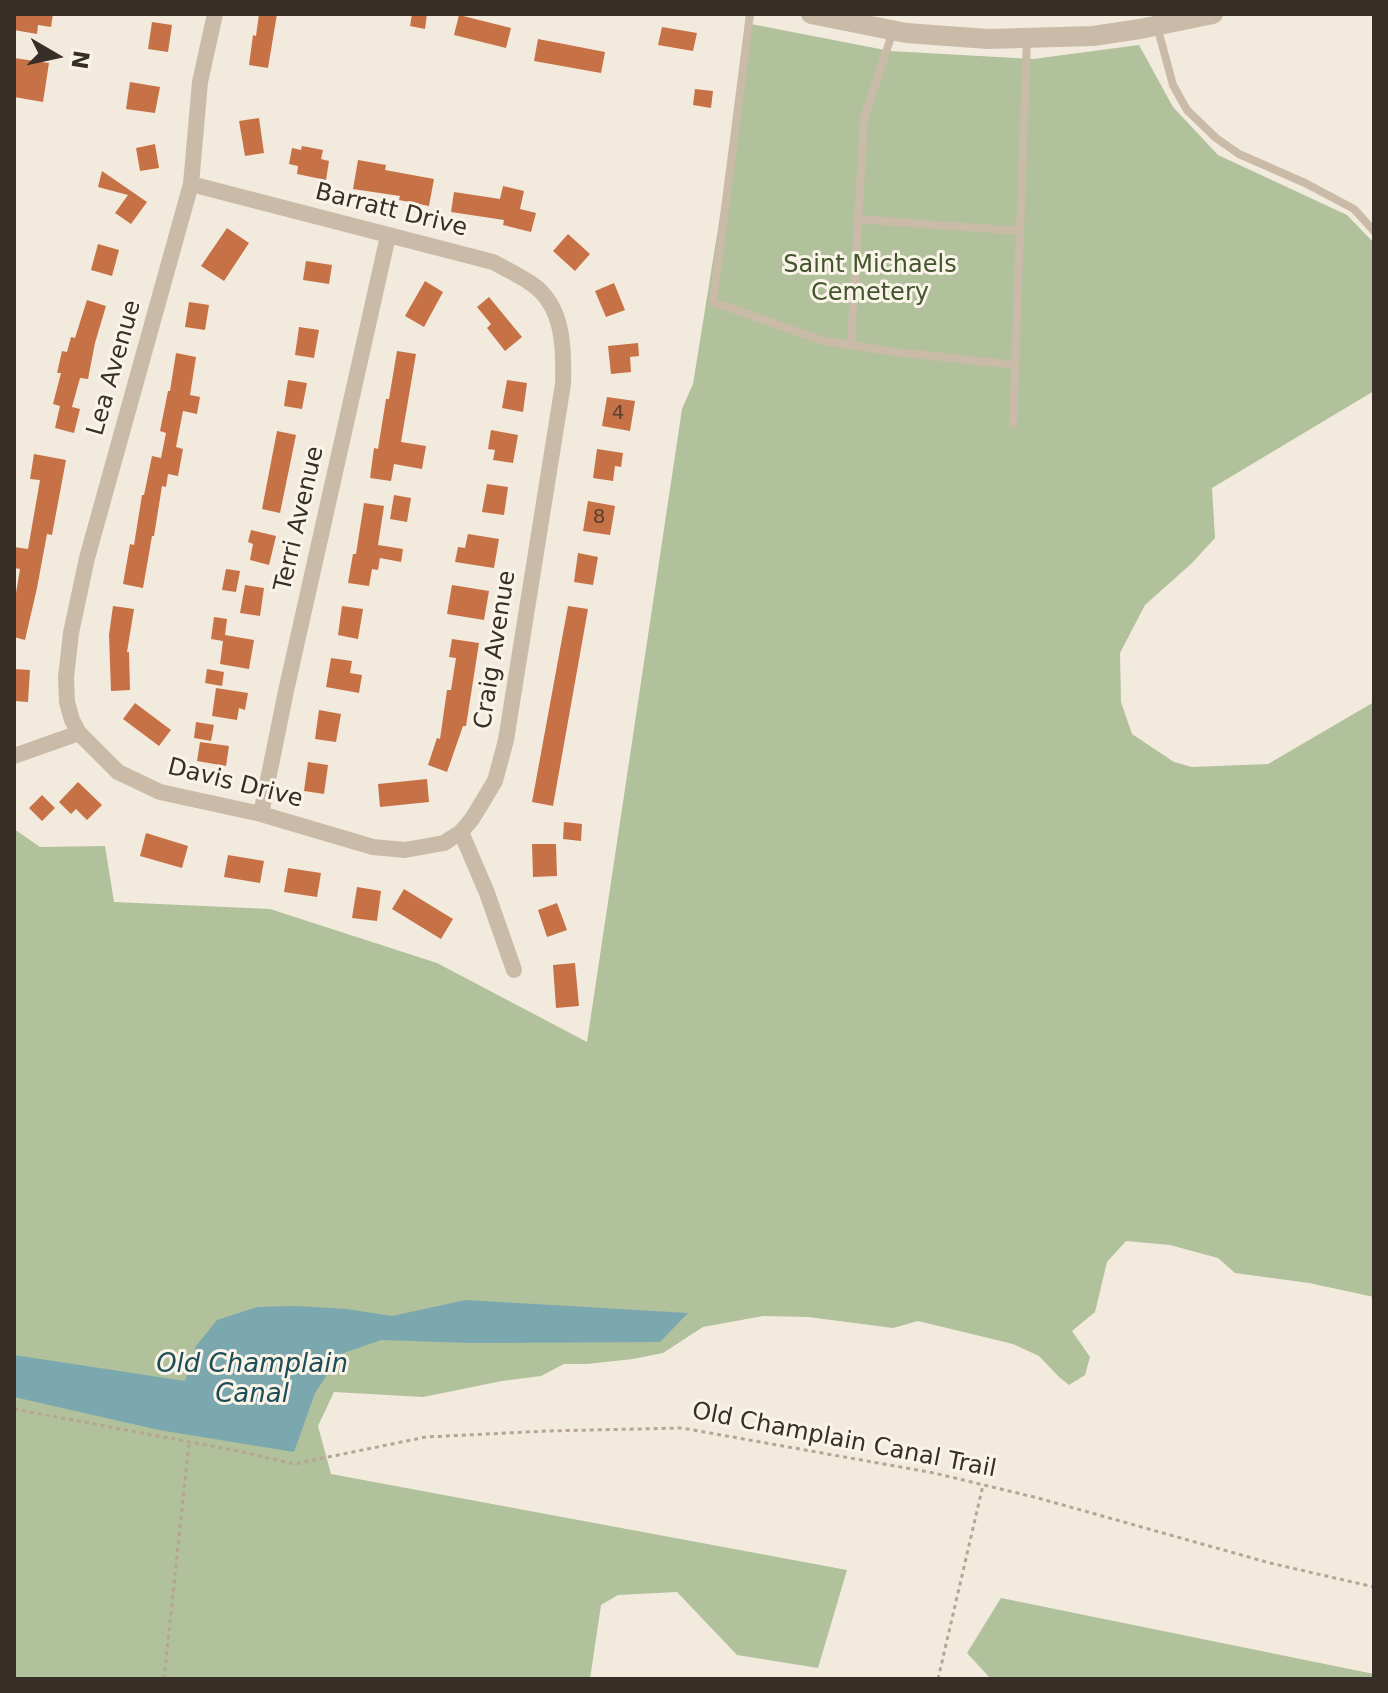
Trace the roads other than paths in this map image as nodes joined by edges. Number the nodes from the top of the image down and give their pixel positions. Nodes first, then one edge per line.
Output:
1 (215, 14) edge
2 (750, 14) edge
3 (811, 14) edge
4 (1213, 14) edge
5 (1157, 26) junction
6 (894, 30) junction
7 (1027, 38) junction
8 (191, 184) junction
9 (857, 219) junction
10 (1020, 231) junction
11 (1374, 231) edge
12 (388, 236) junction
13 (559, 319) joint
14 (851, 345) junction
15 (1015, 365) junction
16 (1013, 424) dead end
17 (79, 733) junction
18 (14, 756) edge
19 (261, 814) junction
20 (461, 832) junction
21 (514, 970) dead end

1 - 8 street, Lea Avenue
2 - 14 lane
3 - 6 street
4 - 5 street
5 - 7 street
5 - 11 lane
6 - 7 street
6 - 9 lane
7 - 10 lane
8 - 12 street, Barratt Drive
8 - 17 street, Lea Avenue
9 - 10 lane
9 - 14 lane
10 - 15 lane
12 - 13 street, Barratt Drive
12 - 19 street, Terri Avenue
13 - 20 street, Craig Avenue
14 - 15 lane
15 - 16 lane
17 - 18 street
17 - 19 street, Davis Drive
19 - 20 street, Davis Drive
20 - 21 street

